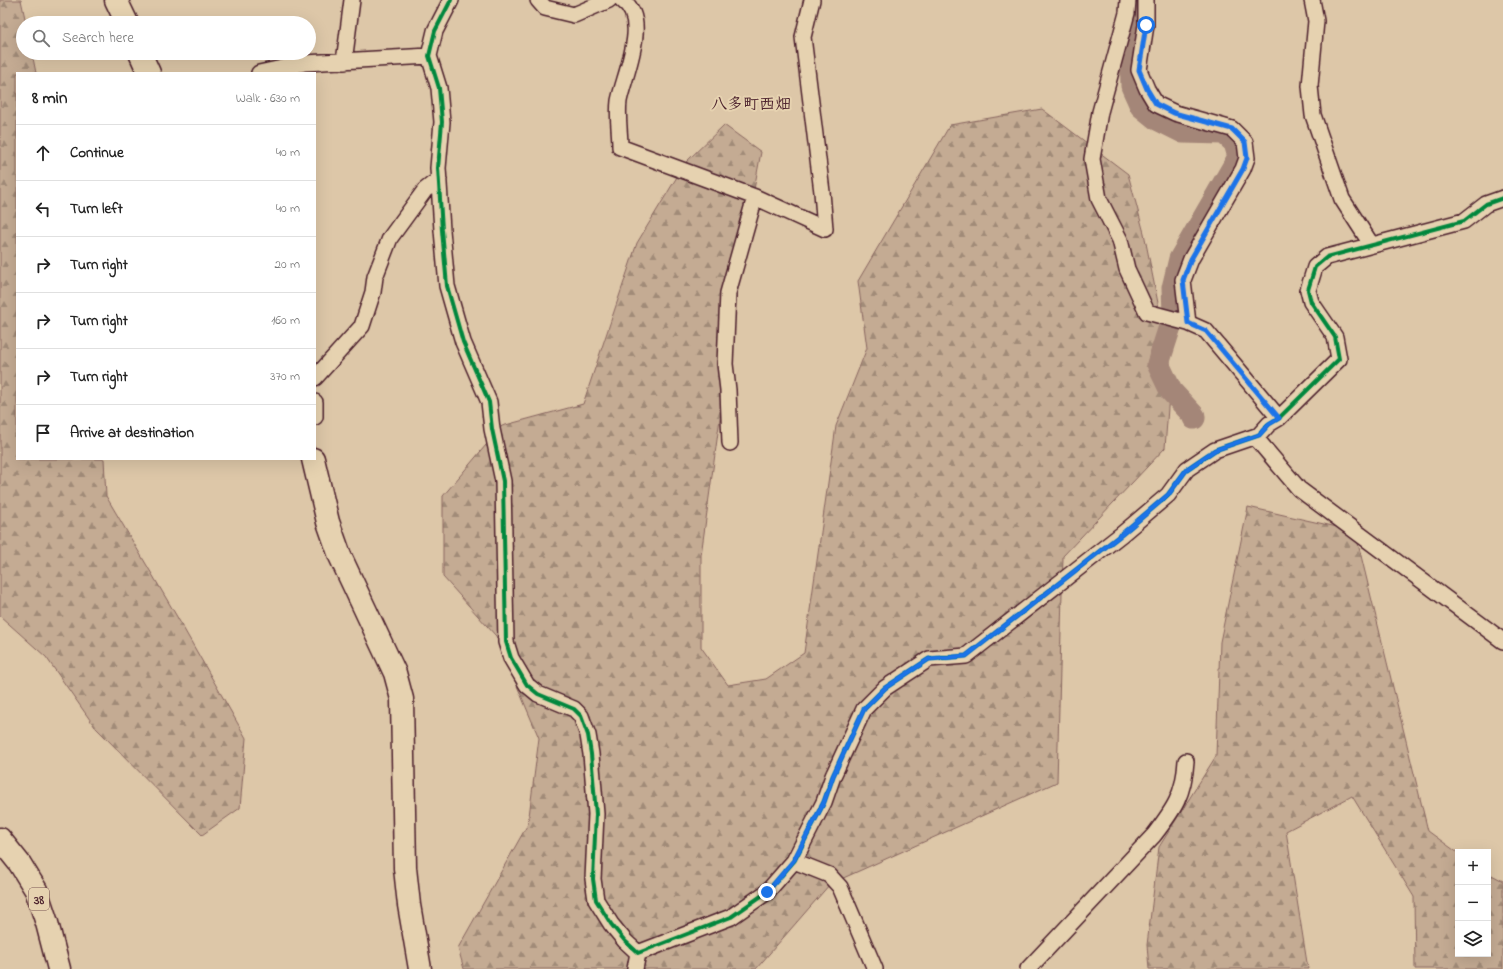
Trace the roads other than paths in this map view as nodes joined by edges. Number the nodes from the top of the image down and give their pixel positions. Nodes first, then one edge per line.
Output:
1 (116, 0) edge
2 (352, 0) edge
3 (451, 0) edge
4 (538, 0) edge
5 (609, 0) edge
6 (622, 0) edge
7 (812, 0) edge
8 (1128, 0) edge
9 (1146, 0) edge
10 (1312, 0) edge
11 (124, 16) edge
12 (429, 56) junction
13 (143, 60) edge
14 (344, 62) junction
15 (149, 72) edge
16 (264, 72) edge
17 (439, 179) junction
18 (755, 197) junction
19 (1503, 198) edge
20 (1371, 244) junction
21 (1188, 323) junction
22 (316, 377) edge
23 (1274, 421) junction
24 (1257, 436) junction
25 (730, 443) dead end
26 (313, 460) edge
27 (1503, 641) edge
28 (1186, 761) dead end
29 (0, 839) edge
30 (794, 860) junction
31 (638, 953) junction
32 (59, 969) edge
33 (420, 969) edge
34 (635, 969) edge
35 (875, 969) edge
36 (1028, 969) edge

1 - 11 street
2 - 14 street
3 - 12 street
4 - 5 street
6 - 18 street
7 - 18 street
8 - 21 street
9 - 21 street
10 - 20 street
12 - 14 street
12 - 17 street
13 - 15 street
14 - 16 street
17 - 22 street
17 - 31 street
18 - 25 street
19 - 20 street
20 - 23 street
21 - 23 street
23 - 24 street
24 - 27 street
24 - 30 street
26 - 33 street
28 - 36 street
29 - 32 street, 38
30 - 31 street
30 - 35 street
31 - 34 street

